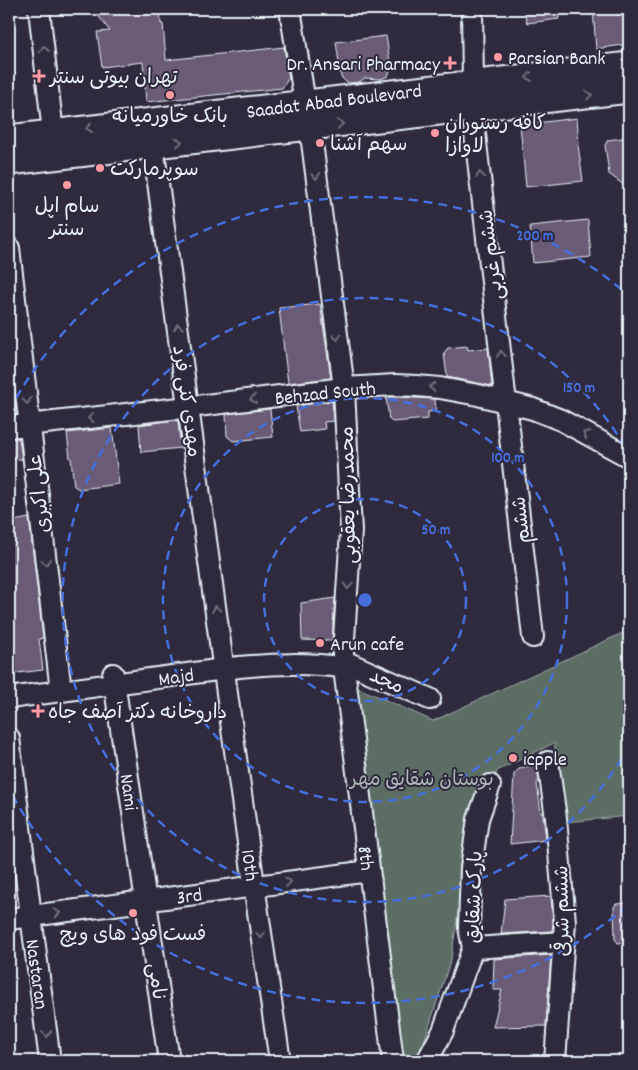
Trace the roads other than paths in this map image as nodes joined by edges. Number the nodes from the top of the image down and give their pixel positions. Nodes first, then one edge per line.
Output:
1 (40, 9) edge
2 (290, 9) edge
3 (472, 9) edge
4 (629, 65) edge
5 (473, 84) junction
6 (629, 90) edge
7 (305, 103) junction
8 (264, 108) junction
9 (472, 108) junction
10 (310, 127) junction
11 (53, 132) junction
12 (263, 133) junction
13 (9, 138) edge
14 (153, 145) junction
15 (9, 162) edge
16 (9, 248) edge
17 (344, 388) junction
18 (507, 402) junction
19 (189, 407) junction
20 (30, 425) junction
21 (9, 427) edge
22 (629, 457) edge
23 (533, 637) dead end
24 (344, 661) junction
25 (223, 663) junction
26 (114, 679) junction
27 (61, 686) junction
28 (9, 689) edge
29 (9, 698) edge
30 (430, 700) dead end
31 (9, 738) edge
32 (548, 762) dead end
33 (490, 785) dead end
34 (369, 871) junction
35 (254, 886) junction
36 (146, 901) junction
37 (31, 916) junction
38 (9, 919) edge
39 (564, 942) junction
40 (473, 948) junction
41 (50, 1061) edge
42 (169, 1061) edge
43 (280, 1061) edge
44 (393, 1061) edge
45 (427, 1061) edge
46 (555, 1061) edge

11 -> 1 street
2 - 7 street
3 - 5 street
4 -> 5 main road, Saadat Abad Boulevard
5 - 7 main road, Saadat Abad Boulevard
9 -> 6 main road, Saadat Abad Boulevard
7 - 8 main road, Saadat Abad Boulevard
8 -> 11 main road, Saadat Abad Boulevard
8 - 12 main road
10 -> 9 main road, Saadat Abad Boulevard
18 -> 9 street, ششم غربی
10 - 12 main road, Saadat Abad Boulevard
10 -> 17 street, محمدرضا یعقوبی
11 - 13 main road, Saadat Abad Boulevard
14 -> 12 main road, Saadat Abad Boulevard
14 - 15 main road, Saadat Abad Boulevard
19 -> 14 street, مهدی کنی فرد
16 -> 20 street, علی اکبری
18 -> 17 street, Behzad South
17 -> 19 street, Behzad South
17 -> 24 street, محمدرضا یعقوبی
22 -> 18 street, Behzad South
18 - 23 street, ششم
19 -> 20 street, Behzad South
25 -> 19 street, مهدی کنی فرد
20 - 21 street, Behzad South
20 -> 27 street, علی اکبری
24 - 25 street, Majd
24 - 30 street, مجد
24 - 34 street, 8th
25 - 26 street, Majd
25 - 35 street, 10th
26 - 27 street, Majd
26 - 36 street, Nami
27 - 28 street, Majd
27 - 29 street, Majd
31 - 37 street, Nastaran
32 - 39 street, ششم شرقی
33 - 40 street, پارک شقایق
35 -> 34 street, 3rd
34 - 44 street, 8th
35 - 36 street, 3rd
35 -> 43 street, 10th
37 -> 36 street, 3rd
36 - 42 street, نامی
37 - 38 street, 3rd
37 -> 41 street, Nastaran
39 - 40 street
39 - 46 street, ششم شرقی
40 - 45 street, پارک شقایق

